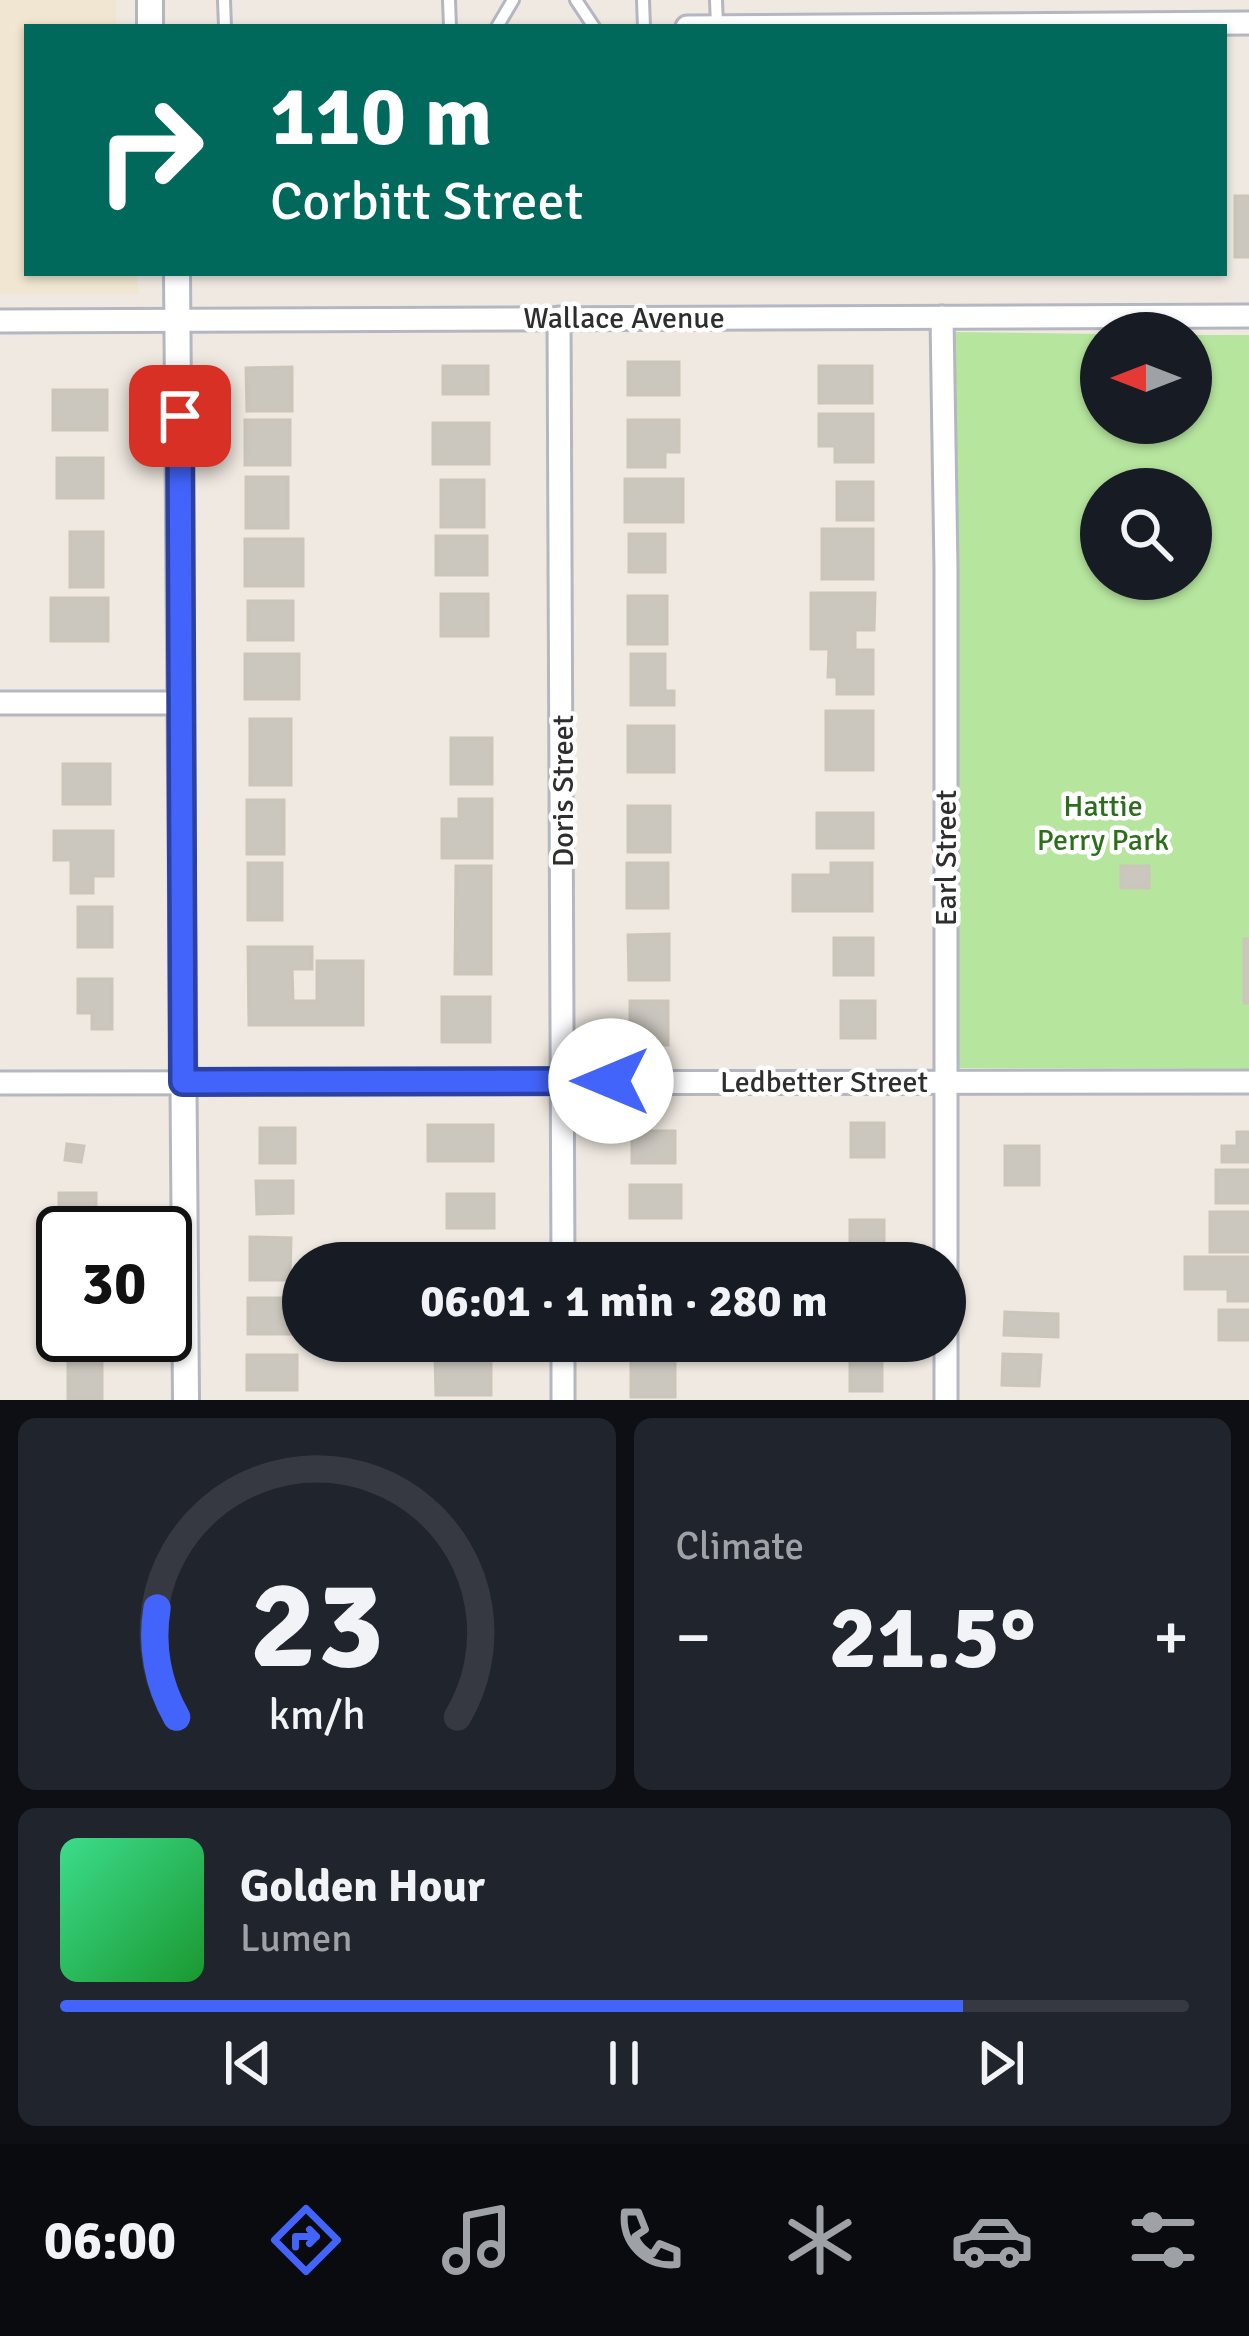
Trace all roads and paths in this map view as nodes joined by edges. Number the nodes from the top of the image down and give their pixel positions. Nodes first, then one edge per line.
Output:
1 (1117, 0) edge
2 (1249, 23) edge
3 (1118, 24) joint
4 (177, 276) edge
5 (1249, 316) edge
6 (942, 317) junction
7 (559, 319) junction
8 (179, 320) junction
9 (0, 321) edge
10 (182, 703) junction
11 (0, 704) edge
12 (563, 1081) junction
13 (183, 1082) junction
14 (946, 1082) junction
15 (1249, 1082) edge
16 (0, 1083) edge
17 (563, 1242) edge
18 (563, 1362) edge
19 (186, 1400) edge
20 (563, 1400) edge
21 (946, 1400) edge

1 - 3 street
2 - 3 street
4 - 8 street
5 - 6 street, Wallace Avenue
6 - 7 street, Wallace Avenue
6 - 14 street, Earl Street
7 - 8 street, Wallace Avenue
7 - 12 street, Doris Street
8 - 9 street, Wallace Avenue
8 - 10 street
10 - 11 street
10 - 13 street
12 - 13 street, Ledbetter Street
12 - 14 street, Ledbetter Street
12 - 17 street, Doris Street
13 - 16 street, Ledbetter Street
13 - 19 street
14 - 15 street, Ledbetter Street
14 - 21 street, Earl Street
18 - 20 street

